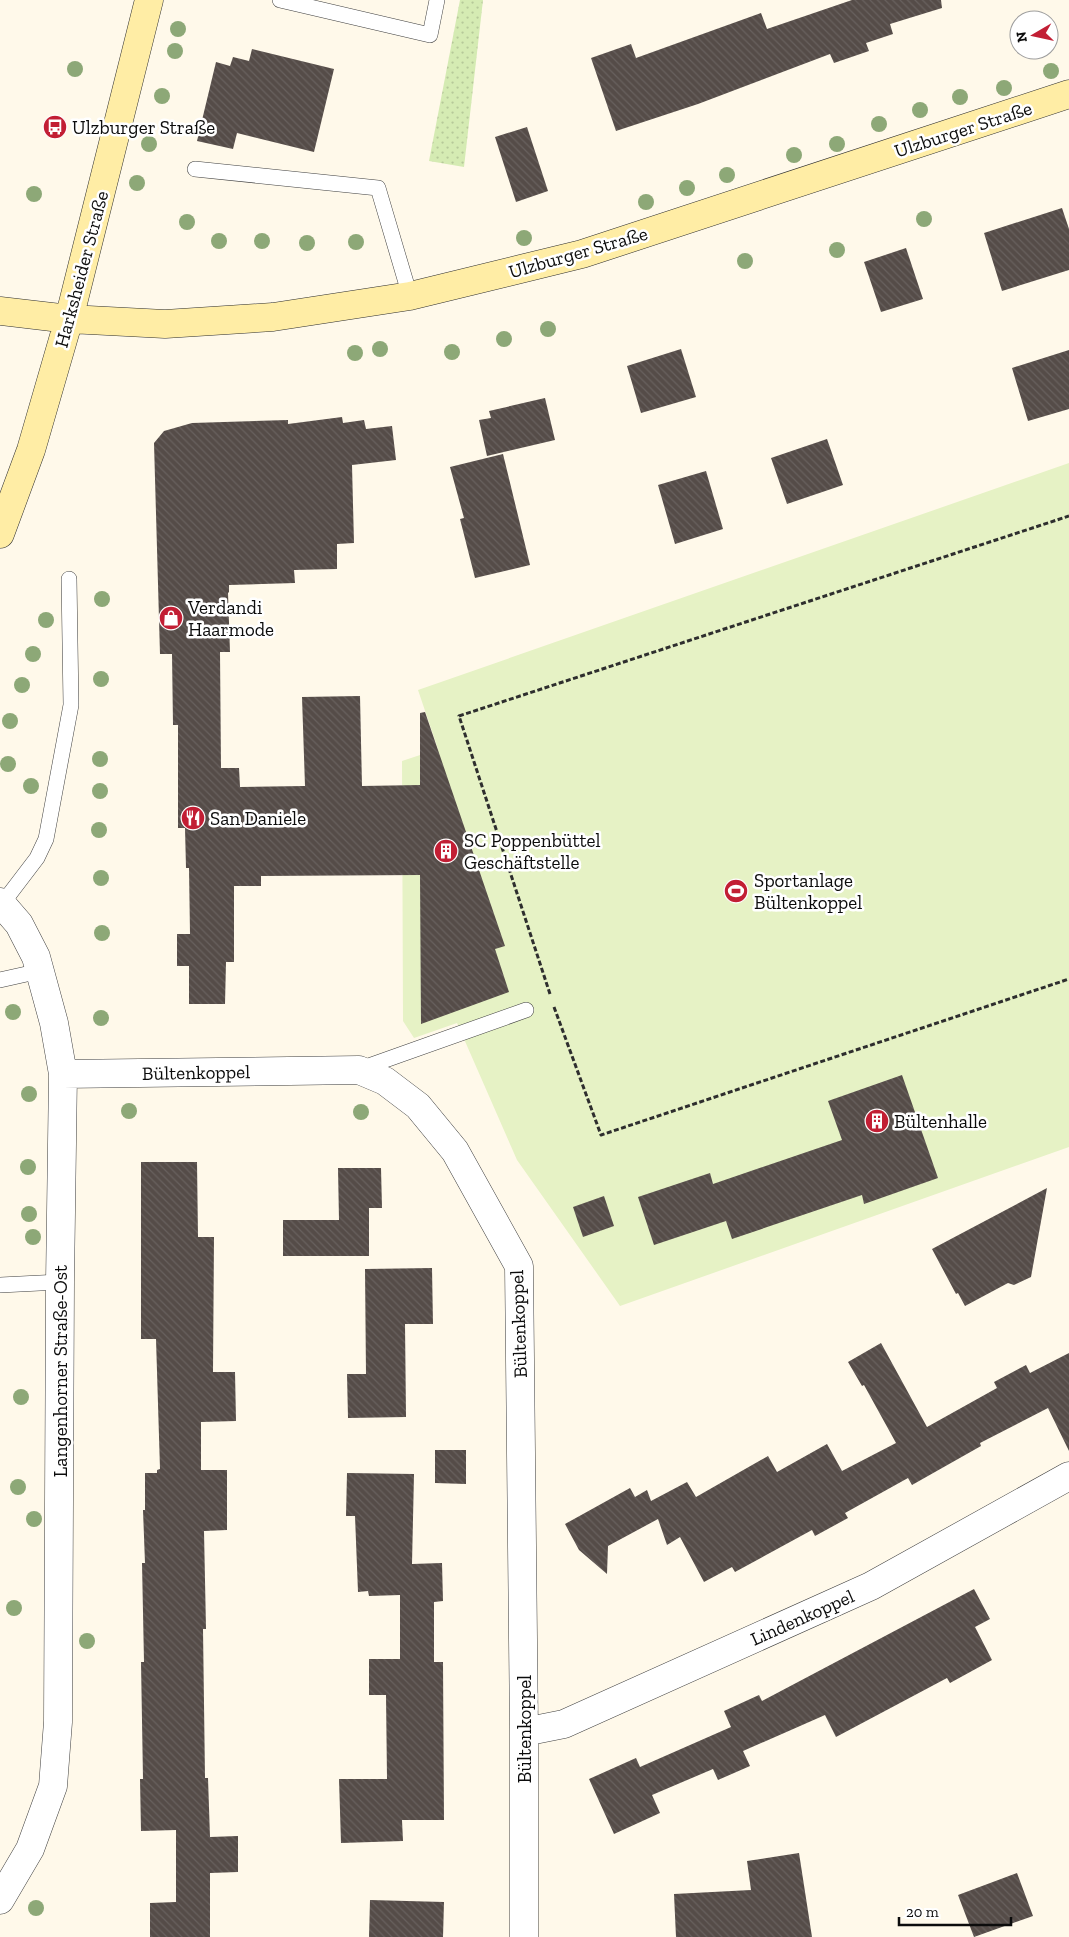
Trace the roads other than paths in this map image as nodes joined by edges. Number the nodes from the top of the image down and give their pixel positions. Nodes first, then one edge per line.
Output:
1 (149, 0) edge
2 (280, 0) edge
3 (437, 0) edge
4 (1069, 94) edge
5 (195, 168) dead end
6 (410, 296) junction
7 (0, 311) edge
8 (69, 319) junction
9 (0, 534) edge
10 (69, 579) dead end
11 (1, 903) edge
12 (40, 971) junction
13 (0, 980) edge
14 (526, 1010) dead end
15 (359, 1070) junction
16 (63, 1074) junction
17 (60, 1282) junction
18 (0, 1285) edge
19 (1069, 1476) edge
20 (524, 1732) junction
21 (0, 1900) edge
22 (524, 1937) edge

1 - 8 main road, Harksheider Straße
2 - 3 lane
4 - 6 main road, Ulzburger Straße
5 - 6 lane
6 - 8 main road, Ulzburger Straße
7 - 8 main road, Ulzburger Straße
8 - 9 main road, Harksheider Straße
10 - 11 lane
11 - 12 street, Langenhorner Straße-Ost
12 - 13 lane
12 - 16 street, Langenhorner Straße-Ost
14 - 15 lane
15 - 16 street, Bültenkoppel
15 - 20 street, Bültenkoppel
16 - 17 street, Langenhorner Straße-Ost
17 - 18 lane
17 - 21 street, Langenhorner Straße-Ost
19 - 20 street, Lindenkoppel
20 - 22 street, Bültenkoppel

